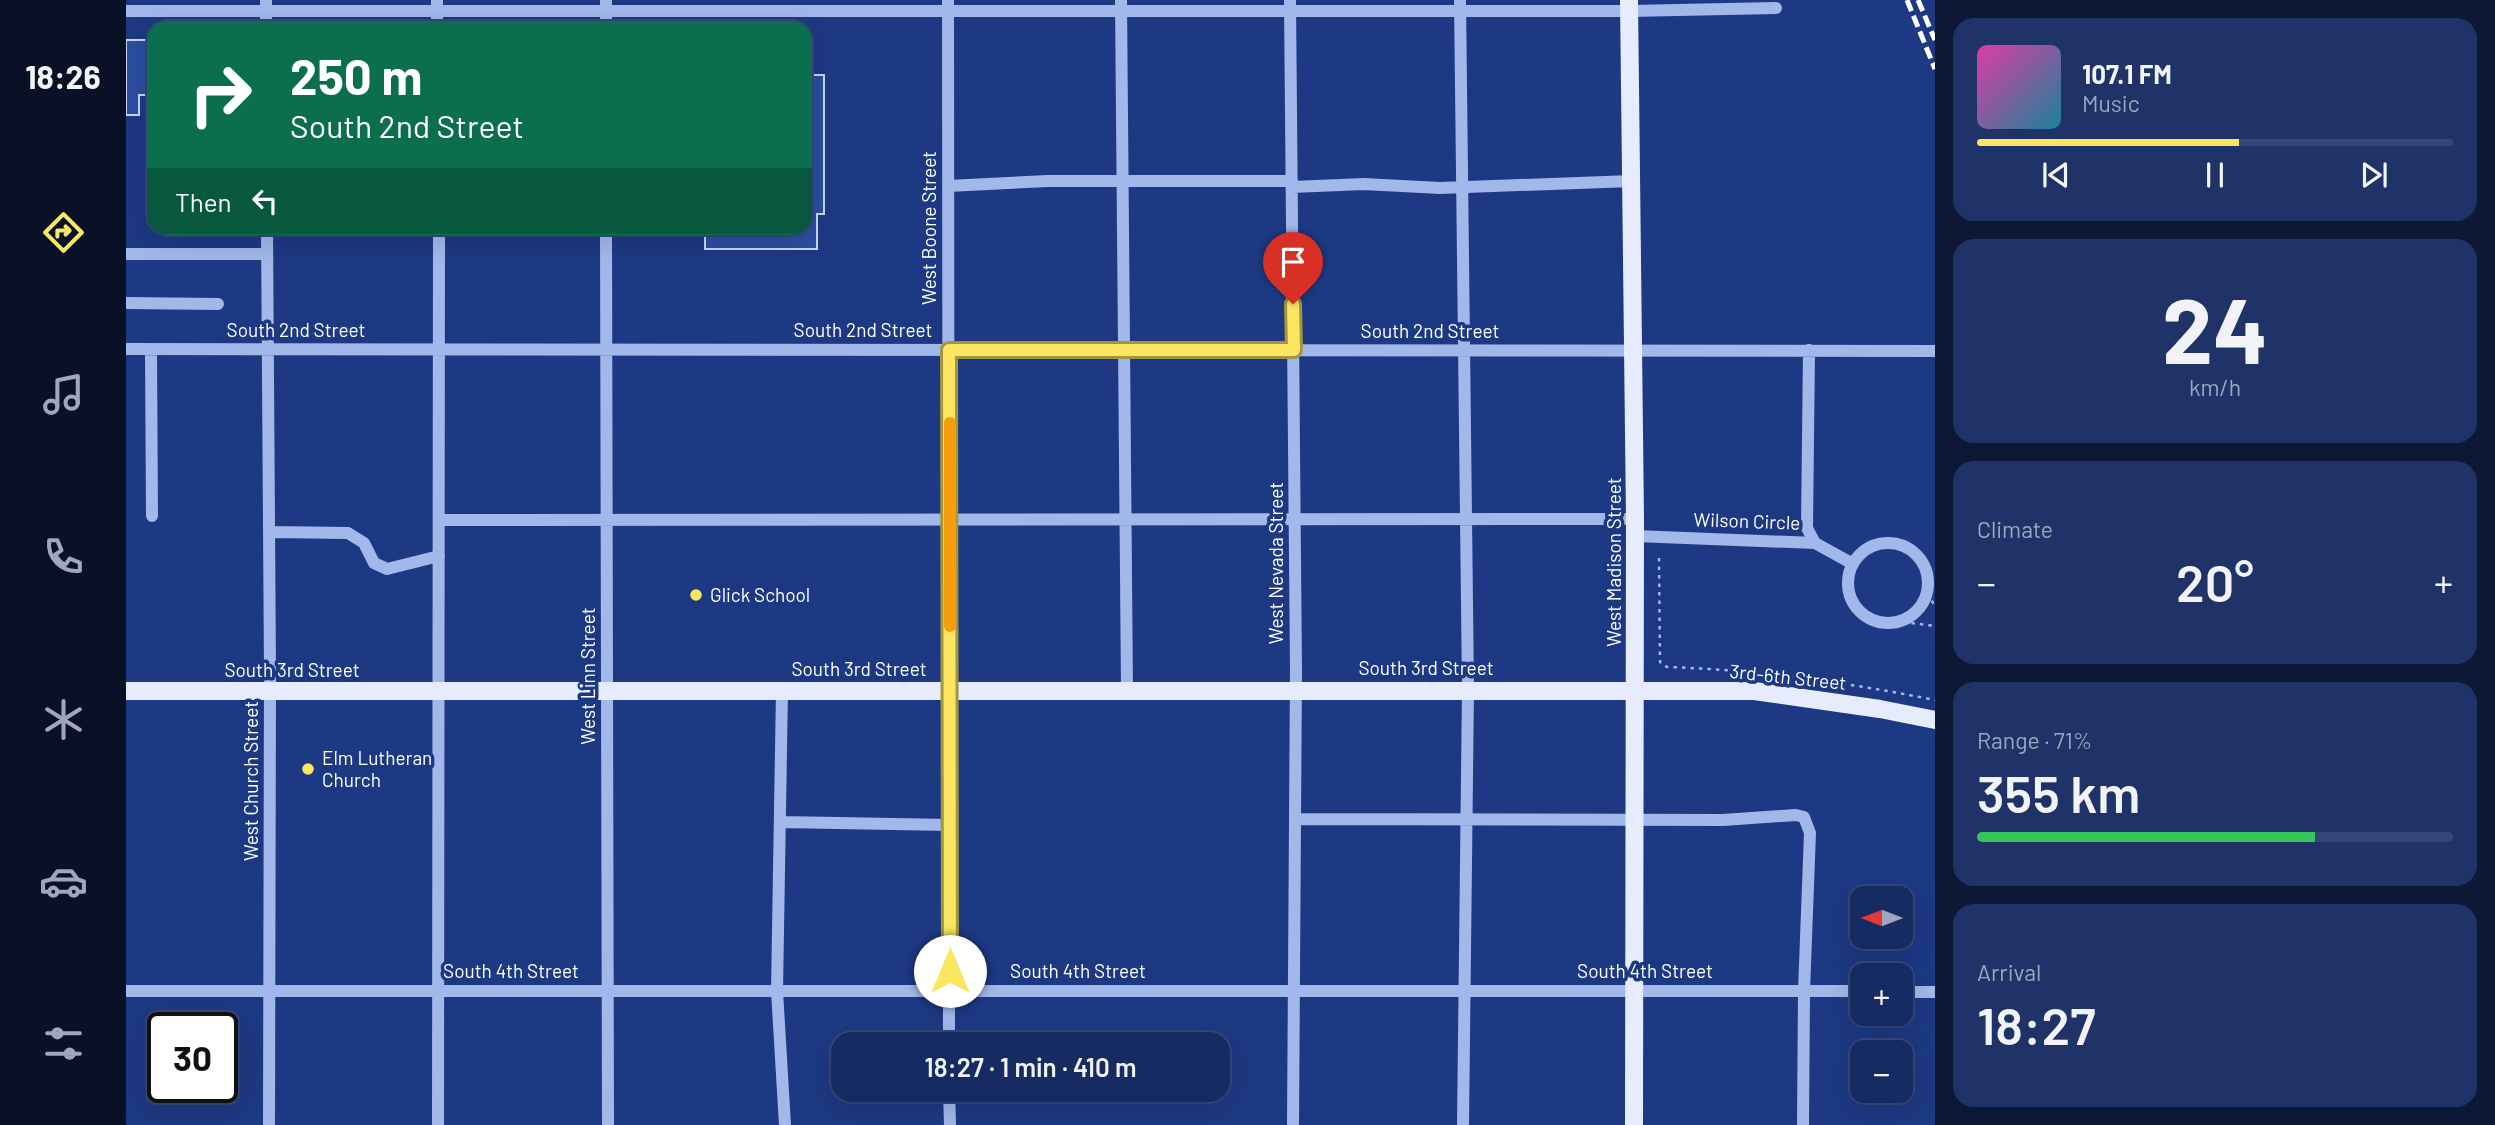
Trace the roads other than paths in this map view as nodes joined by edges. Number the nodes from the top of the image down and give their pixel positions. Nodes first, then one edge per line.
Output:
1 (265, 6) edge
2 (437, 6) edge
3 (606, 6) edge
4 (948, 6) edge
5 (1121, 6) edge
6 (1290, 6) edge
7 (1460, 6) edge
8 (1629, 6) edge
9 (1776, 8) dead end
10 (126, 11) edge
11 (1122, 180) junction
12 (1632, 181) junction
13 (1292, 184) junction
14 (948, 186) junction
15 (1462, 186) junction
16 (267, 235) edge
17 (439, 235) edge
18 (606, 235) edge
19 (126, 254) edge
20 (267, 254) junction
21 (126, 303) edge
22 (218, 304) dead end
23 (126, 349) edge
24 (151, 349) junction
25 (268, 349) junction
26 (440, 349) junction
27 (607, 349) junction
28 (949, 350) junction
29 (1123, 350) junction
30 (1294, 350) junction
31 (1463, 350) junction
32 (1634, 350) junction
33 (1809, 350) junction
34 (1935, 351) edge
35 (152, 516) dead end
36 (607, 519) junction
37 (950, 519) junction
38 (1125, 519) junction
39 (1295, 519) junction
40 (1465, 519) junction
41 (439, 520) junction
42 (1636, 528) junction
43 (269, 532) junction
44 (1815, 543) junction
45 (439, 556) junction
46 (1853, 564) junction
47 (1468, 689) junction
48 (1635, 689) junction
49 (782, 690) junction
50 (950, 690) junction
51 (1127, 690) junction
52 (1296, 690) junction
53 (126, 691) edge
54 (270, 691) junction
55 (439, 691) junction
56 (607, 691) junction
57 (1935, 720) edge
58 (1295, 819) junction
59 (1466, 820) junction
60 (1635, 820) junction
61 (780, 822) junction
62 (950, 825) junction
63 (1294, 990) junction
64 (1464, 990) junction
65 (1636, 990) junction
66 (126, 991) edge
67 (269, 991) junction
68 (439, 991) junction
69 (608, 991) junction
70 (778, 991) junction
71 (949, 991) junction
72 (1804, 991) junction
73 (1850, 991) edge
74 (1913, 992) edge
75 (1935, 992) edge
76 (949, 1032) edge
77 (950, 1102) edge
78 (269, 1125) edge
79 (438, 1125) edge
80 (608, 1125) edge
81 (785, 1125) edge
82 (950, 1125) edge
83 (1293, 1125) edge
84 (1463, 1125) edge
85 (1634, 1125) edge
86 (1803, 1125) edge

1 - 2 street
1 - 10 street
2 - 3 street
3 - 4 street
4 - 5 street
4 - 14 street, West Boone Street
5 - 6 street
5 - 11 street
6 - 7 street
6 - 13 street, West Nevada Street
7 - 8 street
7 - 15 street
8 - 9 street
8 - 12 main road, West Madison Street
11 - 13 street
11 - 14 street
11 - 29 street
12 - 15 street
12 - 32 main road, West Madison Street
13 - 15 street
13 - 30 street, West Nevada Street
14 - 28 street, West Boone Street
15 - 31 street
16 - 20 street, West Church Street
17 - 26 street
18 - 27 street, West Linn Street
19 - 20 street
20 - 25 street, West Church Street
21 - 22 street
23 - 24 street, South 2nd Street
24 - 25 street, South 2nd Street
24 - 35 street
25 - 26 street, South 2nd Street
25 - 43 street, West Church Street
26 - 27 street, South 2nd Street
26 - 41 street
27 - 28 street, South 2nd Street
27 - 36 street, West Linn Street
28 - 29 street, South 2nd Street
28 - 37 street, West Boone Street
29 - 30 street, South 2nd Street
29 - 38 street
30 - 31 street, South 2nd Street
30 - 39 street, West Nevada Street
31 - 32 street, South 2nd Street
31 - 40 street
32 - 33 street, South 2nd Street
32 - 42 main road, West Madison Street
33 - 34 street, South 2nd Street
33 - 44 street
36 - 37 street, Wilson Circle
36 - 41 street, Wilson Circle
36 - 56 street, West Linn Street
37 - 38 street, Wilson Circle
37 - 50 street, West Boone Street
38 - 39 street, Wilson Circle
38 - 51 street
39 - 40 street, Wilson Circle
39 - 52 street, West Nevada Street
40 - 42 street, Wilson Circle
40 - 47 street
41 - 45 street
42 - 44 street, Wilson Circle
42 - 48 main road, West Madison Street
43 - 45 street
43 - 54 street, West Church Street
44 - 46 street, Wilson Circle
45 - 55 street
46 - 46 street
47 - 48 main road, South 3rd Street
47 - 52 main road, South 3rd Street
47 - 59 street
48 - 57 main road, 3rd-6th Street
48 - 60 main road, West Madison Street
49 - 50 main road, South 3rd Street
49 - 56 main road, South 3rd Street
49 - 61 street
50 - 51 main road, South 3rd Street
50 - 62 street, West Boone Street
51 - 52 main road, South 3rd Street
52 - 58 street, West Nevada Street
53 - 54 main road, South 3rd Street
54 - 55 main road, South 3rd Street
54 - 67 street, West Church Street
55 - 56 main road, South 3rd Street
55 - 68 street
56 - 69 street, West Linn Street
58 - 59 street
58 - 63 street, West Nevada Street
59 - 60 street
59 - 64 street
60 - 65 main road, West Madison Street
60 - 72 street
61 - 62 street
61 - 70 street
62 - 71 street, West Boone Street
63 - 64 street, South 4th Street
63 - 71 street, South 4th Street
63 - 83 street, West Nevada Street
64 - 65 street, South 4th Street
64 - 84 street
65 - 72 street, South 4th Street
65 - 85 main road, West Madison Street
66 - 67 street, South 4th Street
67 - 68 street, South 4th Street
67 - 78 street, West Church Street
68 - 69 street, South 4th Street
68 - 79 street
69 - 70 street, South 4th Street
69 - 80 street, West Linn Street
70 - 71 street, South 4th Street
70 - 81 street
71 - 76 street, West Boone Street
72 - 73 street, South 4th Street
72 - 86 street
74 - 75 street
77 - 82 street

